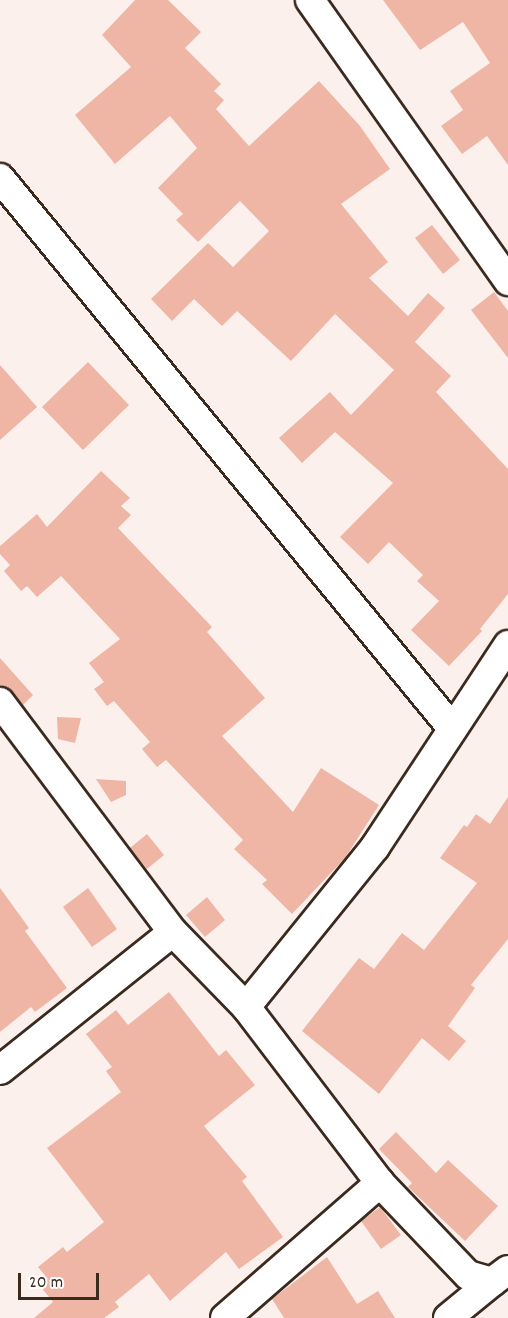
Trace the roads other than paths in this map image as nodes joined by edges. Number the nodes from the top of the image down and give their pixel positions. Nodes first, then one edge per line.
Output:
1 (310, 0) edge
2 (0, 178) edge
3 (508, 281) edge
4 (508, 645) edge
5 (0, 702) edge
6 (453, 728) junction
7 (173, 932) junction
8 (246, 1007) junction
9 (0, 1070) edge
10 (380, 1183) junction
11 (500, 1276) edge
12 (225, 1318) edge
13 (448, 1318) edge

1 - 3 street
2 - 6 street
4 - 6 street
5 - 7 street
6 - 8 street
7 - 8 street
7 - 9 street
8 - 10 street
10 - 11 street
10 - 12 street
11 - 13 street

